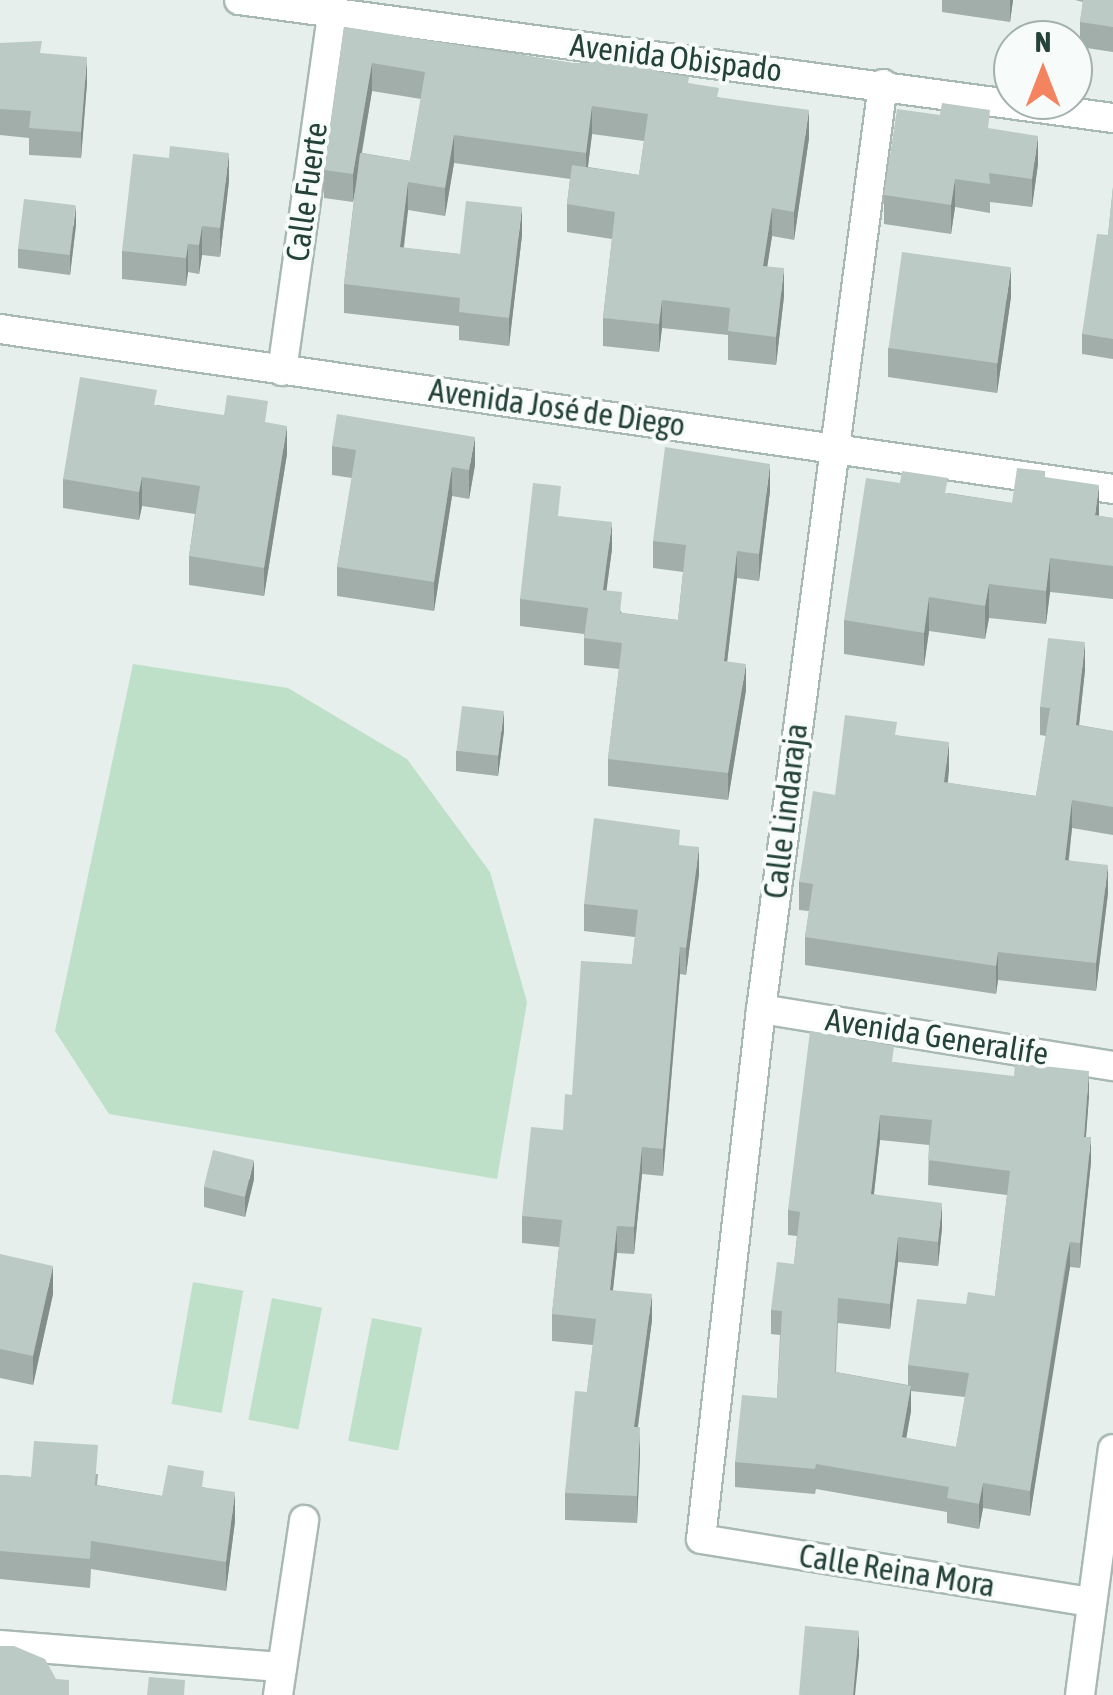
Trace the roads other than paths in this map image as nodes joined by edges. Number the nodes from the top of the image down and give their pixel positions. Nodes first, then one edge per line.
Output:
1 (239, 0) edge
2 (332, 14) junction
3 (883, 84) junction
4 (1113, 118) edge
5 (0, 329) edge
6 (282, 371) junction
7 (833, 445) junction
8 (1113, 488) edge
9 (761, 1009) junction
10 (1113, 1066) edge
11 (1113, 1449) edge
12 (304, 1520) dead end
13 (701, 1540) joint
14 (1092, 1602) junction
15 (0, 1645) edge
16 (280, 1681) edge
17 (1080, 1695) edge

1 - 2 street, Avenida Obispado
2 - 3 street, Avenida Obispado
2 - 6 street, Calle Fuerte
3 - 4 street, Avenida Obispado
3 - 7 street, Calle Lindaraja
5 - 6 street, Avenida José de Diego
6 - 7 street, Avenida José de Diego
7 - 8 street, Avenida José de Diego
7 - 9 street, Calle Lindaraja
9 - 10 street, Avenida Generalife
9 - 13 street, Calle Lindaraja
11 - 14 street
12 - 16 street
13 - 14 street, Calle Reina Mora
14 - 17 street
15 - 16 street

